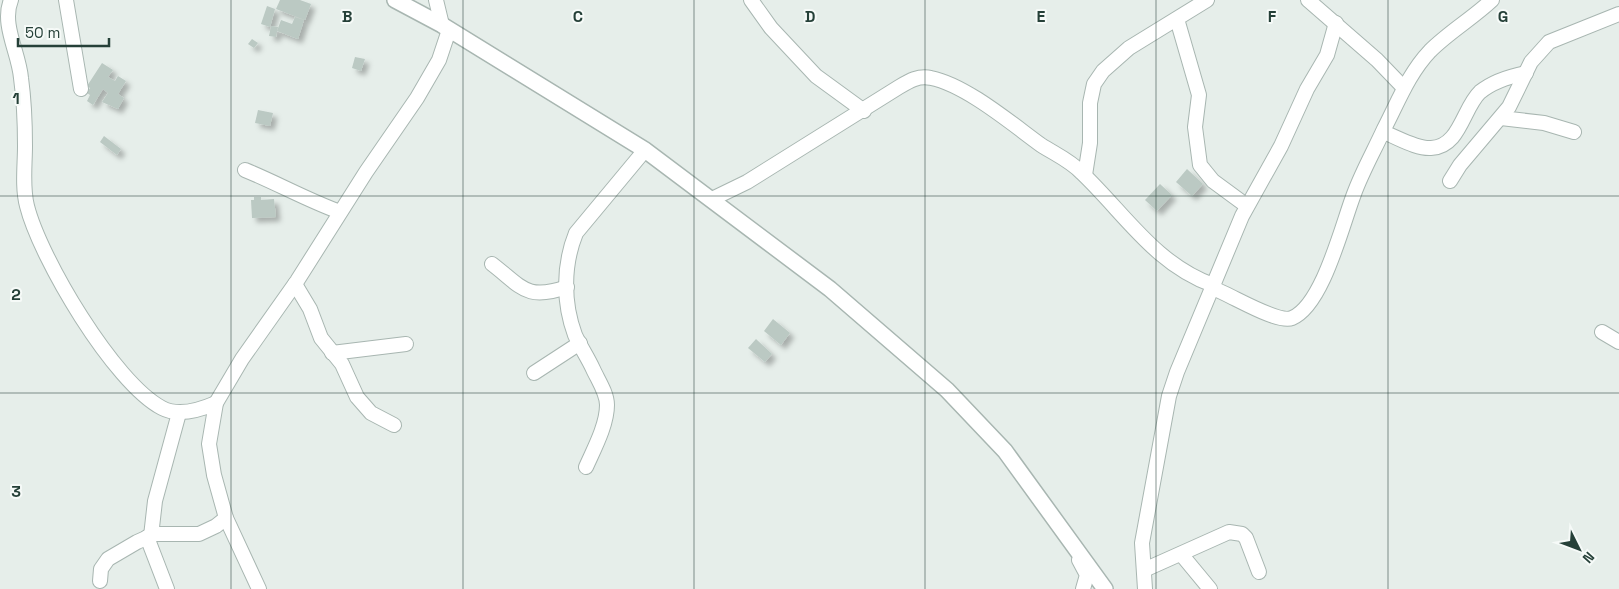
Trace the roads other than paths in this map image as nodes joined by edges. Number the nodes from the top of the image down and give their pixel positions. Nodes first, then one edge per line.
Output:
1 (11, 0) edge
2 (66, 0) edge
3 (395, 0) edge
4 (436, 0) edge
5 (751, 0) edge
6 (1207, 0) edge
7 (1308, 0) edge
8 (1492, 0) edge
9 (1619, 14) edge
10 (1177, 19) junction
11 (1336, 23) junction
12 (445, 27) junction
13 (1526, 73) junction
14 (1404, 88) junction
15 (81, 89) dead end
16 (864, 111) junction
17 (1501, 118) junction
18 (1383, 132) junction
19 (1574, 132) dead end
20 (645, 150) junction
21 (245, 170) dead end
22 (1085, 175) junction
23 (1450, 181) dead end
24 (712, 199) junction
25 (1247, 206) junction
26 (340, 212) junction
27 (492, 264) dead end
28 (295, 284) junction
29 (1213, 286) junction
30 (567, 287) junction
31 (1602, 332) dead end
32 (1619, 342) edge
33 (580, 343) junction
34 (406, 344) dead end
35 (332, 353) junction
36 (534, 373) dead end
37 (216, 403) junction
38 (179, 413) junction
39 (394, 425) dead end
40 (586, 467) dead end
41 (226, 518) junction
42 (149, 536) junction
43 (1070, 542) junction
44 (1181, 554) junction
45 (1144, 570) junction
46 (1259, 572) dead end
47 (100, 581) dead end
48 (167, 589) edge
49 (259, 589) edge
50 (1083, 589) edge
51 (1105, 589) edge
52 (1146, 589) edge
53 (1210, 589) edge

1 - 38 street
2 - 15 street
3 - 12 street
4 - 12 street
5 - 16 street
6 - 10 street
7 - 11 street
8 - 14 street
9 - 13 street
10 - 22 street
10 - 25 street
11 - 14 street
11 - 25 street
12 - 20 street
12 - 26 street
13 - 17 street
13 - 18 street
14 - 18 street
16 - 22 street
16 - 24 street
17 - 19 street
17 - 23 street
18 - 29 street
20 - 24 street
20 - 30 street
21 - 26 street
22 - 29 street
24 - 43 street
25 - 29 street
26 - 28 street
27 - 30 street
28 - 35 street
28 - 37 street
29 - 45 street
30 - 33 street
31 - 32 street
33 - 36 street
33 - 40 street
34 - 35 street
35 - 39 street
37 - 38 street
37 - 41 street
38 - 42 street
41 - 42 street
41 - 49 street
42 - 47 street
42 - 48 street
43 - 50 street
43 - 51 street
44 - 45 street
44 - 46 street
44 - 53 street
45 - 52 street

